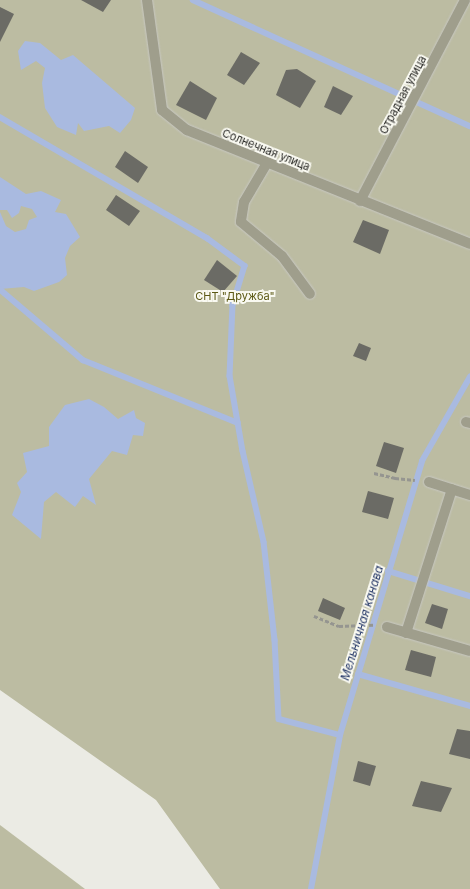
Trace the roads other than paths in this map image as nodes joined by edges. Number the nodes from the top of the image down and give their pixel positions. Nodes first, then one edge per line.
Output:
1 (147, 0) edge
2 (465, 0) edge
3 (267, 163) junction
4 (360, 201) junction
5 (470, 244) edge
6 (310, 294) dead end
7 (429, 482) road end
8 (452, 489) junction
9 (470, 495) edge
10 (387, 627) road end
11 (406, 633) junction
12 (470, 651) edge

1 - 3 lane, Солнечная улица
2 - 4 lane, Отрадная улица
3 - 4 lane, Солнечная улица
3 - 6 lane
4 - 5 lane, Солнечная улица
7 - 8 lane
8 - 9 lane
8 - 11 lane
10 - 11 lane
11 - 12 lane

